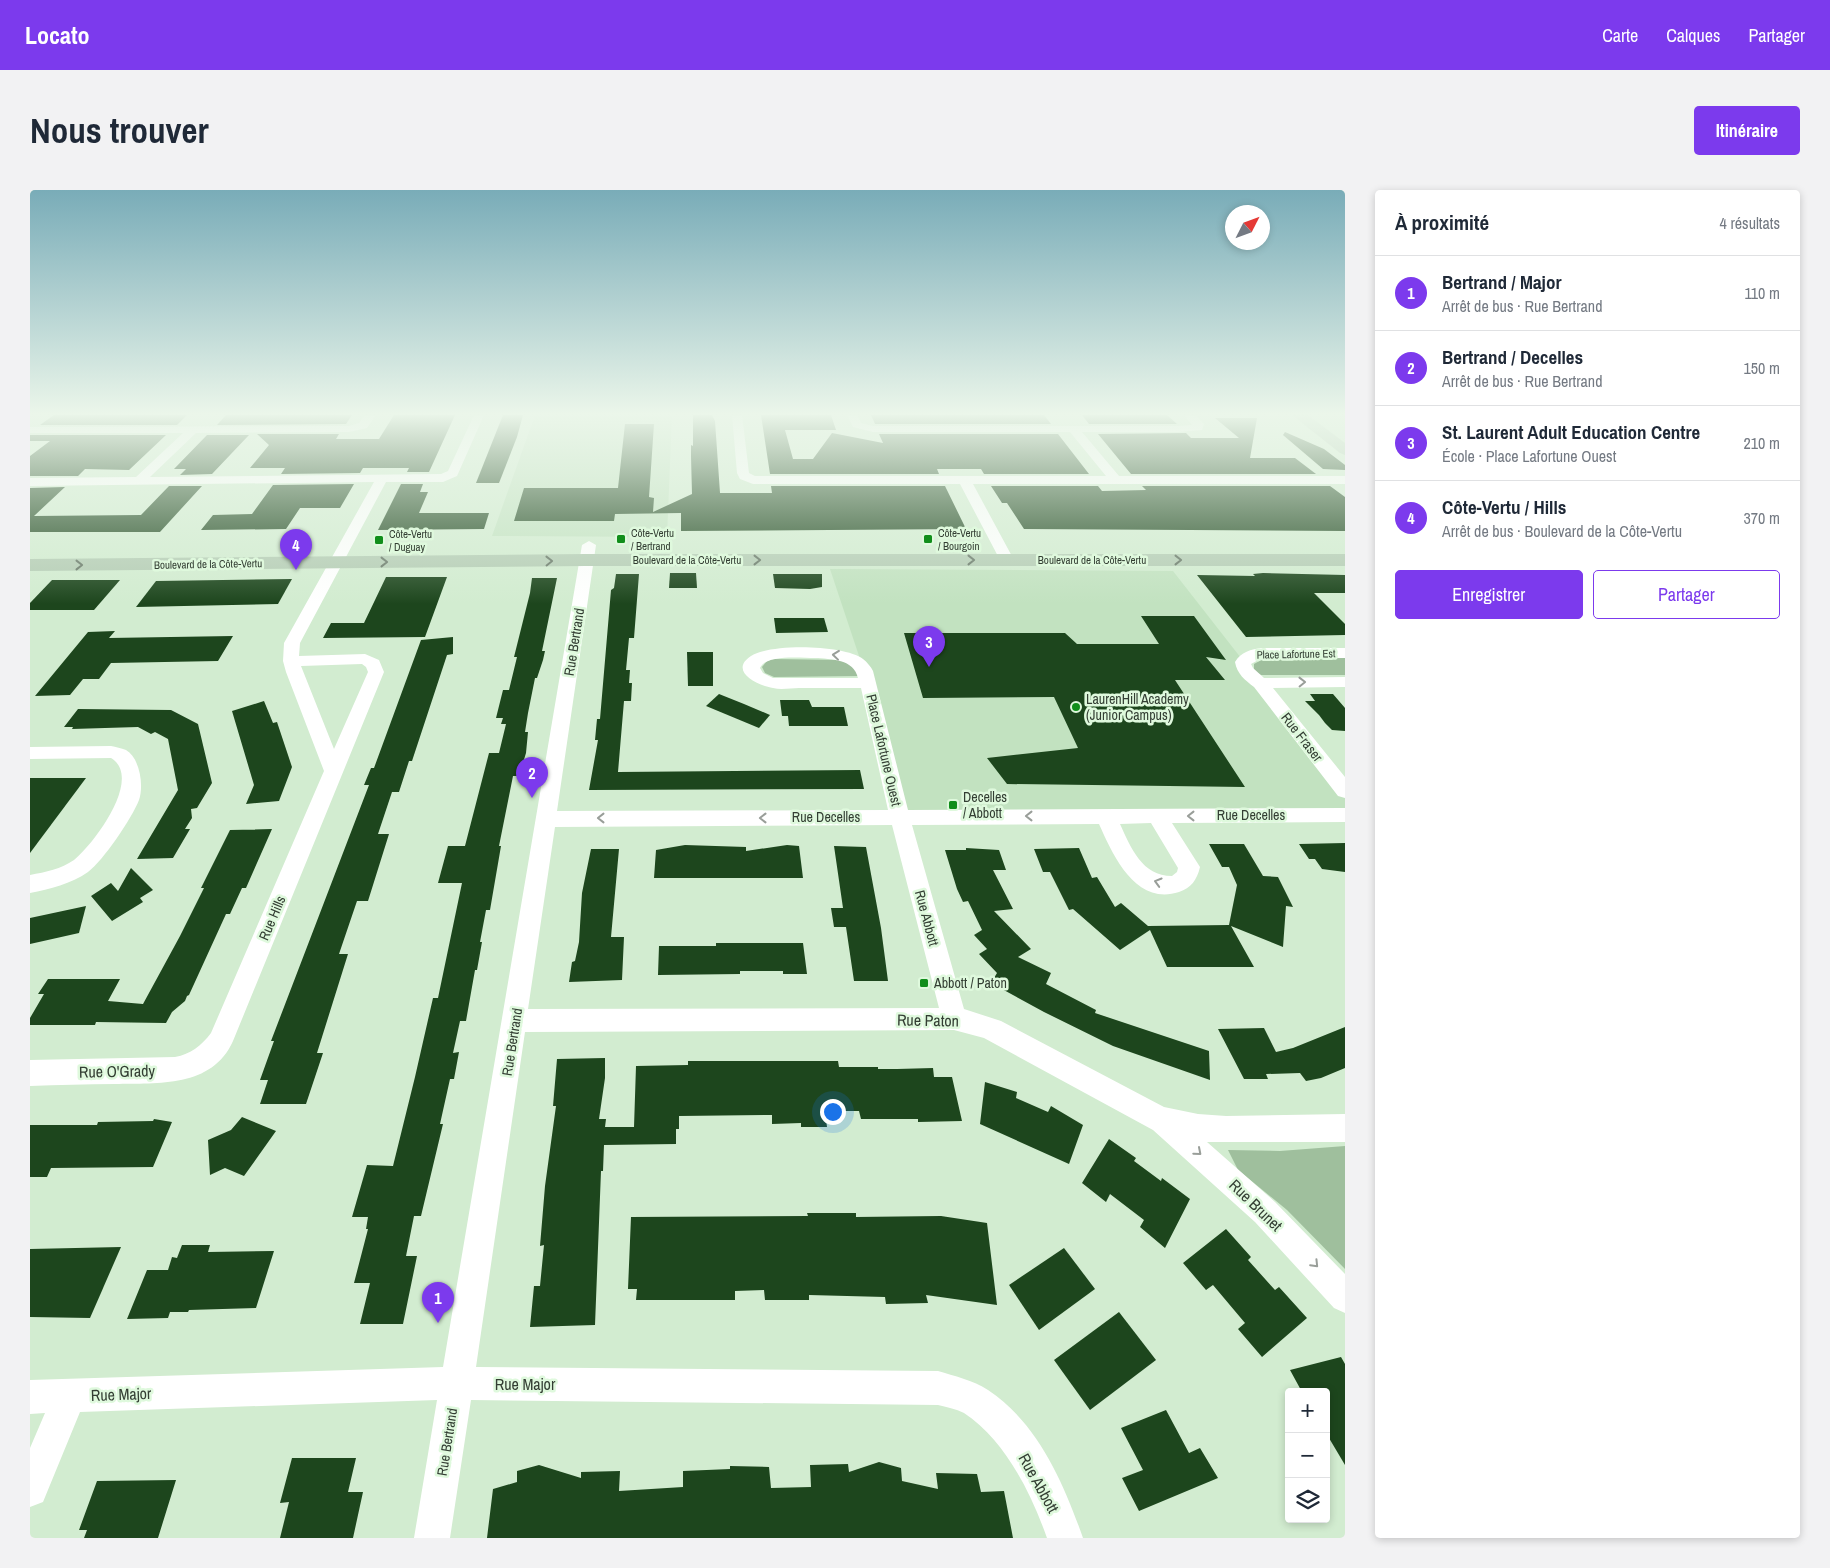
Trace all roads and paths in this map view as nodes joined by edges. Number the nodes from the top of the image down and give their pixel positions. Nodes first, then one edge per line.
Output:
1 (142, 478) edge
2 (440, 478) edge
3 (747, 478) edge
4 (381, 480) junction
5 (1116, 480) joint
6 (1345, 480) edge
7 (139, 481) junction
8 (965, 481) junction
9 (30, 482) edge
10 (1345, 544) edge
11 (30, 549) edge
12 (1002, 552) junction
13 (588, 553) junction
14 (340, 555) junction
15 (1345, 560) edge
16 (30, 565) edge
17 (1345, 653) edge
18 (291, 661) junction
19 (1345, 682) edge
20 (868, 683) junction
21 (1260, 683) junction
22 (30, 753) edge
23 (334, 771) junction
24 (1345, 791) edge
25 (1345, 815) edge
26 (1106, 816) junction
27 (1158, 816) junction
28 (900, 817) junction
29 (547, 819) junction
30 (30, 884) edge
31 (954, 1019) junction
32 (515, 1021) junction
33 (203, 1061) joint
34 (30, 1073) edge
35 (1161, 1120) junction
36 (1345, 1128) edge
37 (1345, 1296) edge
38 (456, 1384) junction
39 (70, 1396) junction
40 (30, 1397) edge
41 (1008, 1430) joint
42 (30, 1489) edge
43 (432, 1538) edge
44 (1065, 1538) edge

1 - 7 street
2 - 4 street
3 - 8 street
4 - 7 street
4 - 14 street
5 - 6 street
5 - 8 street
7 - 9 street
8 - 12 street
10 - 12 main road, Boulevard de la Côte-Vertu
11 - 14 main road, Boulevard de la Côte-Vertu
12 - 13 main road, Boulevard de la Côte-Vertu
12 -> 15 main road, Boulevard de la Côte-Vertu
13 - 14 main road, Boulevard de la Côte-Vertu
13 - 29 street, Rue Bertrand
16 -> 14 main road, Boulevard de la Côte-Vertu
14 - 18 street
17 - 21 street, Place Lafortune Est
18 - 23 street
18 - 23 street, Rue Hills
21 -> 19 street
20 -> 20 street, Place Lafortune Ouest
20 - 28 street, Place Lafortune Ouest
21 - 24 street, Rue Fraser
22 - 30 street
23 - 33 street, Rue Hills
25 -> 27 street, Rue Decelles
26 - 27 street, Rue Decelles
27 -> 26 street
26 -> 28 street, Rue Decelles
28 -> 29 street, Rue Decelles
28 - 31 street, Rue Abbott
29 - 32 street, Rue Bertrand
31 - 32 street, Rue Paton
31 - 35 street, Rue Paton
32 - 38 street, Rue Bertrand
33 - 34 street, Rue O'Grady
35 - 36 street, Rue Paton
35 -> 37 street, Rue Brunet
38 - 39 street, Rue Major
38 - 41 street, Rue Major
38 - 43 street, Rue Bertrand
39 - 40 street, Rue Major
39 - 42 street
41 - 44 street, Rue Abbott

